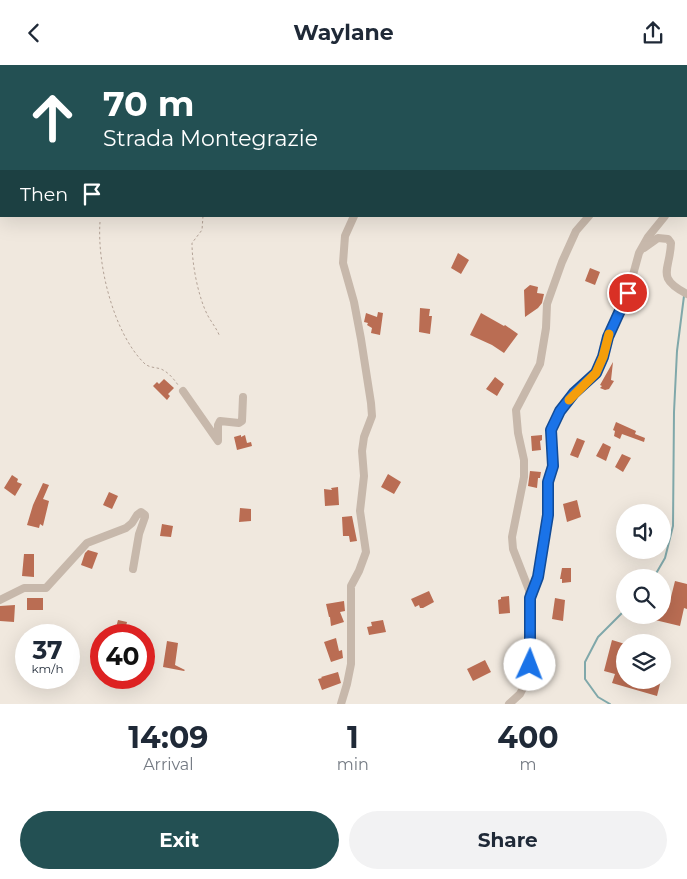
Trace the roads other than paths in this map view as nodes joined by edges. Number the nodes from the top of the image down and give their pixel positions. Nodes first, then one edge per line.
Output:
1 (354, 217) edge
2 (588, 217) edge
3 (664, 217) edge
4 (639, 253) junction
5 (687, 294) edge
6 (183, 391) road end
7 (243, 397) dead end
8 (539, 564) junction
9 (133, 569) dead end
10 (523, 574) junction
11 (530, 598) junction
12 (0, 600) edge
13 (341, 704) edge
14 (509, 704) edge

1 - 13 street
2 - 10 street
3 - 4 street
4 - 5 street
4 - 8 street
6 - 7 street
8 - 10 street
8 - 11 street
9 - 12 street
10 - 11 street
11 - 14 street

